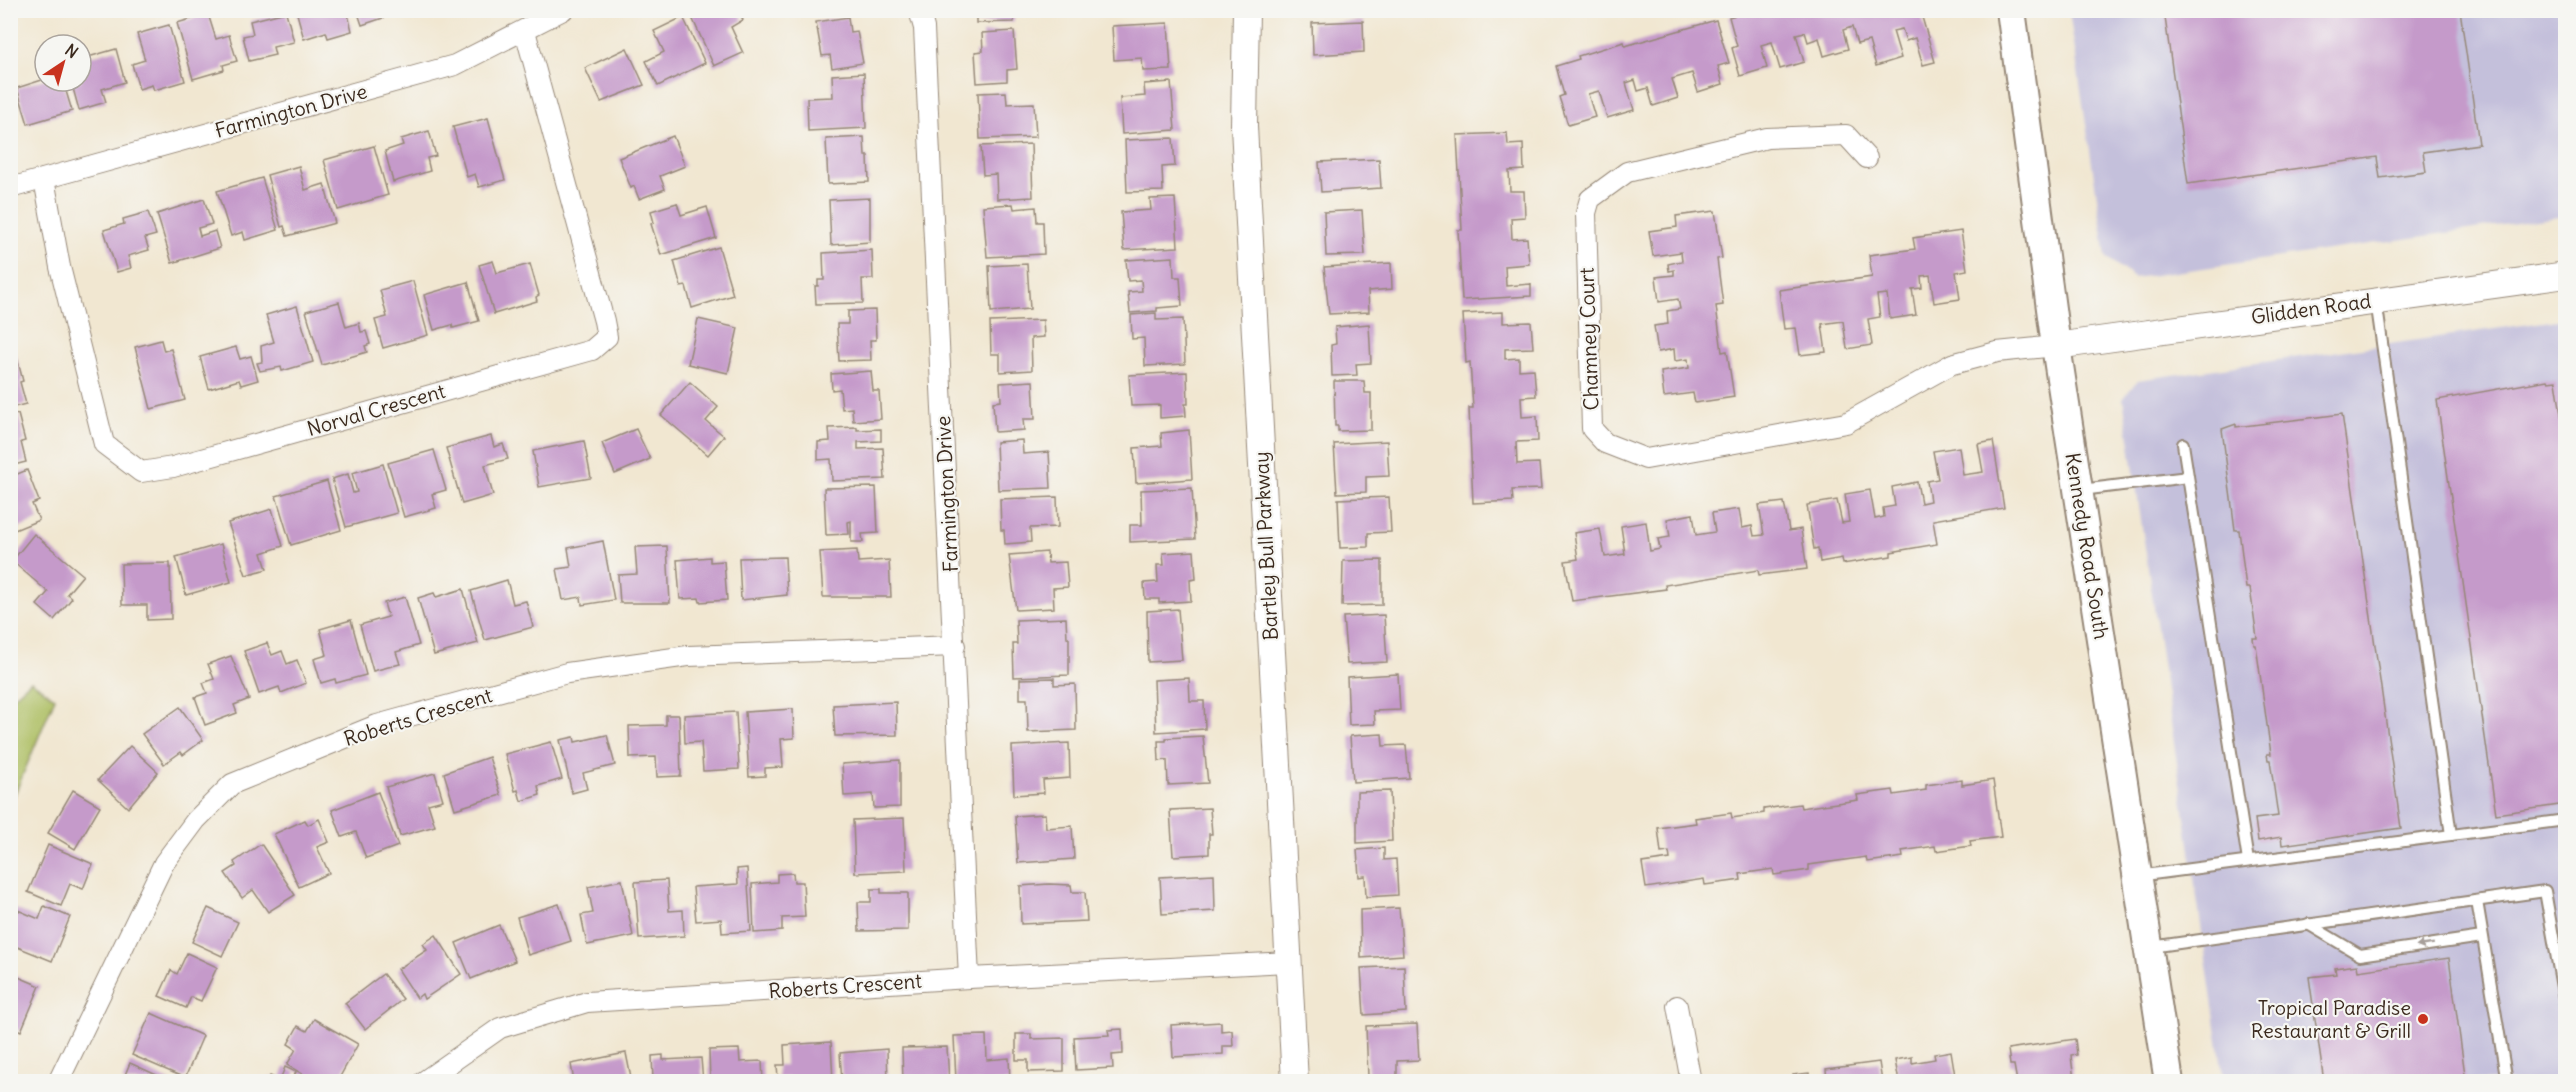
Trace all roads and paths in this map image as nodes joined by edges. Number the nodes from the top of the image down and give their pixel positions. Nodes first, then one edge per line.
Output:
1 (563, 10) edge
2 (919, 10) edge
3 (1246, 10) edge
4 (2011, 10) edge
5 (525, 31) junction
6 (1867, 158) dead end
7 (44, 179) junction
8 (10, 188) edge
9 (2565, 280) edge
10 (2376, 300) junction
11 (2056, 346) junction
12 (2182, 444) dead end
13 (2188, 477) junction
14 (2078, 491) junction
15 (955, 646) junction
16 (2565, 820) edge
17 (2451, 835) junction
18 (2248, 861) junction
19 (2137, 876) junction
20 (2476, 901) junction
21 (2308, 924) junction
22 (2482, 937) junction
23 (2148, 947) junction
24 (1287, 962) junction
25 (969, 978) junction
26 (1677, 1006) dead end
27 (2565, 1010) edge
28 (58, 1082) edge
29 (423, 1082) edge
30 (1294, 1082) edge
31 (1690, 1082) edge
32 (2169, 1082) edge
33 (2507, 1082) edge

1 - 5 street, Farmington Drive
2 - 15 street, Farmington Drive
3 - 24 street, Bartley Bull Parkway
4 - 11 main road, Kennedy Road South
5 - 7 street, Farmington Drive
5 - 7 street, Norval Crescent
6 - 11 street, Chamney Court
7 - 8 street, Farmington Drive
9 - 10 street, Glidden Road
10 - 11 street, Glidden Road
10 - 17 lane
11 - 14 main road, Kennedy Road South
12 - 13 lane
13 - 14 lane
13 - 18 lane
14 - 19 main road, Kennedy Road South
15 - 25 street, Farmington Drive
15 - 28 street, Roberts Crescent
16 - 17 lane
17 - 18 lane
18 - 19 lane
19 - 23 main road, Kennedy Road South
20 - 21 lane
20 - 22 lane
20 - 27 lane
22 -> 21 lane
21 - 23 lane
22 - 33 lane
23 - 32 main road, Kennedy Road South
24 - 25 street, Roberts Crescent
24 - 30 street, Bartley Bull Parkway
25 - 29 street, Roberts Crescent
26 - 31 street

